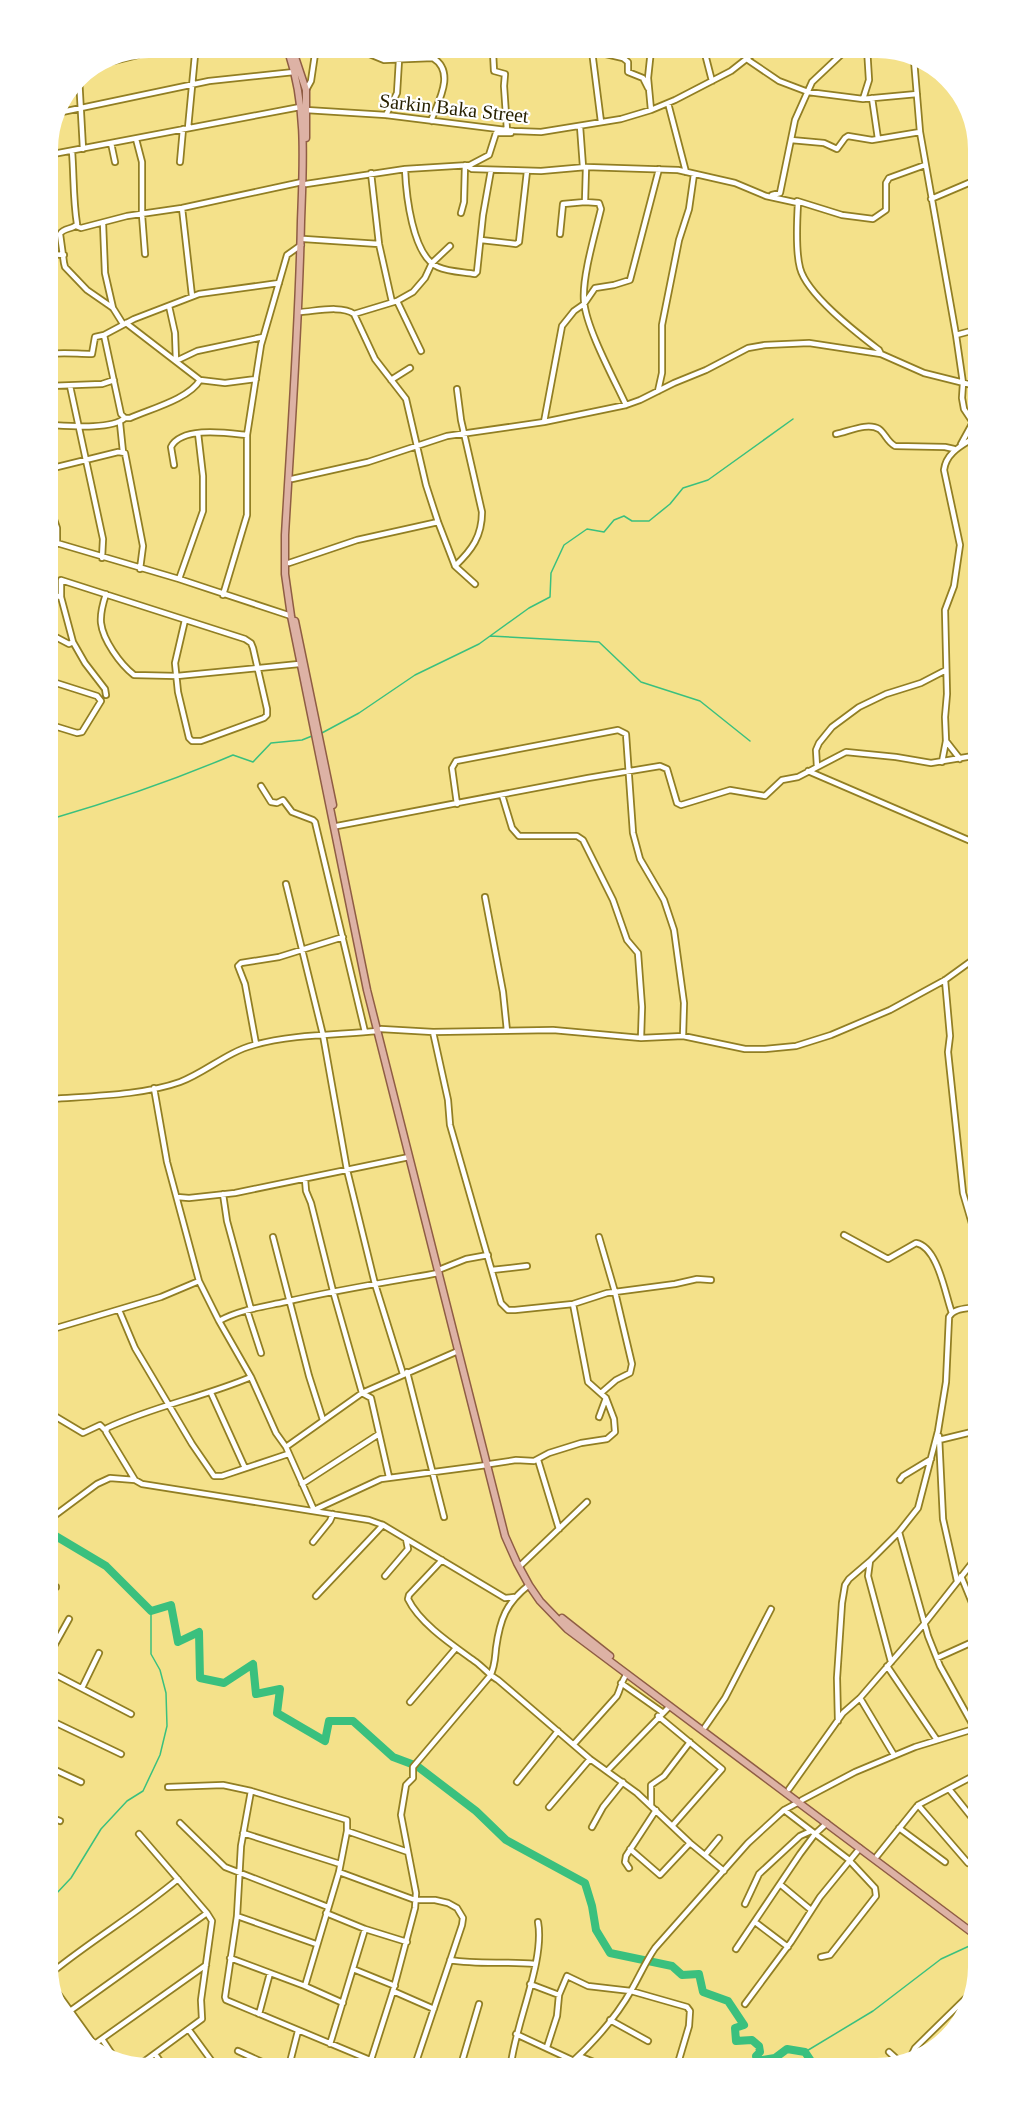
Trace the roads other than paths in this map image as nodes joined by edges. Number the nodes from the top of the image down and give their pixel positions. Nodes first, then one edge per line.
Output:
1 (195, 58) edge
2 (290, 58) edge
3 (295, 58) edge
4 (314, 58) edge
5 (380, 58) edge
6 (427, 58) edge
7 (434, 58) edge
8 (493, 58) edge
9 (594, 59) edge
10 (624, 59) edge
11 (650, 59) edge
12 (706, 59) edge
13 (836, 59) edge
14 (868, 59) edge
15 (399, 60) junction
16 (748, 60) joint
17 (914, 67) edge
18 (294, 72) junction
19 (712, 81) junction
20 (191, 86) junction
21 (648, 88) junction
22 (306, 90) junction
23 (80, 91) edge
24 (808, 92) junction
25 (916, 94) junction
26 (872, 98) junction
27 (863, 99) junction
28 (668, 103) junction
29 (81, 108) junction
30 (303, 109) junction
31 (651, 110) junction
32 (67, 111) edge
33 (386, 115) junction
34 (431, 121) junction
35 (601, 122) junction
36 (580, 126) junction
37 (185, 129) junction
38 (507, 130) junction
39 (529, 132) junction
40 (920, 132) junction
41 (136, 139) junction
42 (878, 139) junction
43 (791, 140) junction
44 (111, 143) junction
45 (83, 149) junction
46 (72, 151) junction
47 (59, 153) edge
48 (115, 162) dead end
49 (180, 162) dead end
50 (465, 165) junction
51 (925, 165) junction
52 (585, 167) junction
53 (405, 168) junction
54 (658, 169) junction
55 (491, 170) junction
56 (527, 171) junction
57 (686, 172) junction
58 (371, 173) junction
59 (694, 174) junction
60 (304, 183) junction
61 (968, 183) edge
62 (777, 195) junction
63 (766, 196) junction
64 (931, 199) junction
65 (585, 202) junction
66 (182, 208) junction
67 (461, 213) dead end
68 (142, 215) junction
69 (103, 223) junction
70 (76, 226) junction
71 (560, 234) dead end
72 (481, 240) junction
73 (303, 242) junction
74 (379, 244) junction
75 (450, 246) dead end
76 (145, 254) dead end
77 (59, 255) edge
78 (64, 255) junction
79 (432, 263) junction
80 (279, 283) junction
81 (192, 296) junction
82 (394, 302) junction
83 (584, 304) junction
84 (169, 306) junction
85 (113, 308) junction
86 (301, 312) junction
87 (354, 314) junction
88 (125, 324) junction
89 (299, 326) junction
90 (968, 332) edge
91 (104, 335) junction
92 (956, 335) junction
93 (263, 337) junction
94 (421, 351) dead end
95 (59, 352) edge
96 (881, 354) junction
97 (176, 362) junction
98 (410, 368) dead end
99 (256, 379) junction
100 (114, 380) junction
101 (200, 380) junction
102 (391, 380) junction
103 (963, 383) junction
104 (968, 384) edge
105 (59, 386) edge
106 (70, 386) junction
107 (457, 389) dead end
108 (658, 391) junction
109 (626, 405) junction
110 (968, 416) edge
111 (125, 418) junction
112 (544, 422) junction
113 (120, 423) junction
114 (59, 425) edge
115 (78, 426) junction
116 (968, 429) edge
117 (198, 433) junction
118 (836, 434) dead end
119 (247, 435) junction
120 (464, 435) junction
121 (968, 441) edge
122 (417, 447) junction
123 (957, 448) junction
124 (123, 452) junction
125 (86, 459) junction
126 (174, 465) dead end
127 (59, 467) edge
128 (292, 479) junction
129 (438, 522) junction
130 (59, 545) edge
131 (102, 558) junction
132 (289, 563) junction
133 (455, 566) junction
134 (140, 569) junction
135 (179, 579) junction
136 (475, 584) dead end
137 (106, 594) junction
138 (224, 595) junction
139 (61, 597) joint
140 (291, 616) junction
141 (185, 620) junction
142 (59, 639) edge
143 (73, 642) junction
144 (299, 664) junction
145 (258, 669) junction
146 (946, 669) junction
147 (177, 676) junction
148 (59, 684) edge
149 (106, 695) dead end
150 (59, 727) edge
151 (946, 741) junction
152 (968, 757) edge
153 (960, 759) junction
154 (942, 762) junction
155 (817, 767) junction
156 (628, 771) junction
157 (808, 771) junction
158 (261, 786) dead end
159 (502, 795) junction
160 (457, 804) junction
161 (337, 826) junction
162 (968, 840) edge
163 (286, 884) dead end
164 (485, 897) dead end
165 (343, 937) junction
166 (302, 949) junction
167 (968, 963) edge
168 (945, 980) junction
169 (379, 1030) junction
170 (507, 1031) junction
171 (365, 1032) junction
172 (433, 1032) junction
173 (323, 1035) junction
174 (683, 1036) junction
175 (641, 1038) junction
176 (256, 1044) junction
177 (154, 1088) junction
178 (58, 1098) edge
179 (409, 1156) junction
180 (347, 1170) junction
181 (416, 1177) junction
182 (305, 1179) junction
183 (223, 1194) junction
184 (177, 1197) junction
185 (189, 1198) junction
186 (179, 1206) junction
187 (968, 1210) edge
188 (844, 1235) dead end
189 (273, 1237) dead end
190 (599, 1237) dead end
191 (488, 1256) junction
192 (527, 1266) dead end
193 (492, 1270) junction
194 (440, 1271) junction
195 (711, 1280) dead end
196 (199, 1281) junction
197 (375, 1284) junction
198 (333, 1291) junction
199 (615, 1292) junction
200 (290, 1300) junction
201 (573, 1304) junction
202 (968, 1308) edge
203 (249, 1309) junction
204 (120, 1310) junction
205 (951, 1312) junction
206 (219, 1321) junction
207 (58, 1327) edge
208 (458, 1351) junction
209 (261, 1353) dead end
210 (405, 1373) junction
211 (251, 1377) junction
212 (211, 1393) junction
213 (362, 1393) junction
214 (601, 1393) junction
215 (606, 1398) junction
216 (169, 1404) junction
217 (599, 1417) dead end
218 (58, 1418) edge
219 (323, 1420) junction
220 (106, 1431) junction
221 (938, 1431) junction
222 (968, 1433) edge
223 (379, 1434) junction
224 (939, 1440) junction
225 (286, 1447) junction
226 (288, 1454) junction
227 (931, 1459) junction
228 (538, 1460) junction
229 (488, 1464) junction
230 (245, 1468) junction
231 (431, 1472) junction
232 (389, 1477) junction
233 (135, 1480) junction
234 (900, 1480) dead end
235 (302, 1484) junction
236 (587, 1502) dead end
237 (314, 1510) junction
238 (58, 1513) edge
239 (333, 1515) junction
240 (444, 1517) dead end
241 (383, 1525) junction
242 (559, 1529) junction
243 (899, 1532) junction
244 (406, 1539) junction
245 (313, 1542) dead end
246 (442, 1560) junction
247 (870, 1561) junction
248 (521, 1565) junction
249 (968, 1568) edge
250 (385, 1576) dead end
251 (961, 1576) junction
252 (957, 1581) junction
253 (529, 1585) junction
254 (968, 1595) edge
255 (316, 1596) dead end
256 (514, 1597) junction
257 (771, 1609) dead end
258 (69, 1619) dead end
259 (924, 1623) junction
260 (58, 1638) edge
261 (968, 1644) edge
262 (456, 1648) junction
263 (99, 1653) dead end
264 (937, 1658) junction
265 (889, 1664) junction
266 (627, 1674) junction
267 (58, 1676) edge
268 (490, 1676) junction
269 (621, 1683) junction
270 (81, 1688) junction
271 (860, 1698) junction
272 (410, 1702) dead end
273 (670, 1706) junction
274 (131, 1714) dead end
275 (660, 1714) junction
276 (968, 1714) edge
277 (838, 1721) junction
278 (58, 1724) edge
279 (705, 1727) junction
280 (968, 1730) edge
281 (558, 1731) junction
282 (937, 1740) junction
283 (690, 1742) junction
284 (574, 1744) junction
285 (733, 1750) junction
286 (121, 1754) dead end
287 (894, 1755) junction
288 (590, 1759) junction
289 (58, 1771) edge
290 (607, 1771) junction
291 (968, 1779) edge
292 (81, 1782) dead end
293 (517, 1782) dead end
294 (623, 1782) junction
295 (168, 1787) dead end
296 (789, 1789) junction
297 (949, 1789) junction
298 (250, 1791) junction
299 (801, 1801) junction
300 (918, 1805) junction
301 (651, 1806) junction
302 (549, 1807) dead end
303 (656, 1810) junction
304 (784, 1810) junction
305 (968, 1813) edge
306 (826, 1822) junction
307 (180, 1823) dead end
308 (673, 1826) junction
309 (592, 1827) dead end
310 (899, 1828) junction
311 (347, 1831) junction
312 (813, 1832) junction
313 (243, 1833) junction
314 (139, 1834) dead end
315 (719, 1838) dead end
316 (690, 1843) junction
317 (860, 1848) junction
318 (630, 1849) junction
319 (408, 1852) junction
320 (705, 1855) junction
321 (877, 1856) junction
322 (848, 1859) junction
323 (945, 1862) dead end
324 (968, 1863) dead end
325 (340, 1864) junction
326 (629, 1868) dead end
327 (724, 1871) junction
328 (339, 1872) junction
329 (239, 1873) junction
330 (178, 1878) junction
331 (781, 1885) junction
332 (415, 1900) junction
333 (744, 1904) dead end
334 (328, 1907) junction
335 (811, 1910) junction
336 (207, 1913) junction
337 (326, 1913) junction
338 (237, 1916) junction
339 (538, 1922) dead end
340 (755, 1922) junction
341 (968, 1924) edge
342 (365, 1929) junction
343 (968, 1929) edge
344 (407, 1942) junction
345 (316, 1944) junction
346 (788, 1947) junction
347 (736, 1949) dead end
348 (822, 1957) dead end
349 (230, 1958) junction
350 (450, 1960) junction
351 (535, 1964) junction
352 (206, 1965) junction
353 (58, 1968) edge
354 (353, 1969) junction
355 (270, 1973) junction
356 (530, 1984) junction
357 (305, 1986) junction
358 (394, 1988) junction
359 (631, 1991) junction
360 (559, 1995) junction
361 (343, 2003) junction
362 (479, 2004) dead end
363 (745, 2004) dead end
364 (959, 2005) edge
365 (434, 2009) junction
366 (70, 2011) edge
367 (259, 2014) junction
368 (610, 2020) junction
369 (189, 2030) junction
370 (298, 2031) junction
371 (516, 2034) junction
372 (102, 2039) junction
373 (98, 2041) edge
374 (648, 2041) dead end
375 (330, 2044) junction
376 (107, 2047) edge
377 (547, 2047) junction
378 (914, 2049) edge
379 (238, 2050) dead end
380 (889, 2052) dead end
381 (155, 2054) junction
382 (579, 2056) joint
383 (894, 2056) edge
384 (151, 2057) edge
385 (157, 2057) edge
386 (209, 2057) edge
387 (250, 2057) edge
388 (291, 2057) edge
389 (358, 2057) edge
390 (372, 2057) edge
391 (418, 2057) edge
392 (464, 2057) edge
393 (512, 2058) edge
394 (565, 2058) edge
395 (583, 2058) edge
396 (680, 2058) edge

1 - 20 street
2 - 18 main road
3 - 22 main road
4 - 22 street
5 - 15 street
6 - 15 street
7 - 34 street
8 - 38 street
9 - 35 street
10 - 21 street
11 - 21 street
12 - 19 street
13 - 24 street
14 - 27 street
15 - 33 street
16 - 19 street, Sarkin Baka Street
16 - 24 street
17 - 25 street
18 - 20 street
18 - 30 main road
19 - 28 street, Sarkin Baka Street
20 - 29 street
20 - 37 street
21 - 31 street
22 - 30 main road
23 - 29 street
24 - 27 street
24 - 43 street
25 - 26 street
25 - 40 street
26 - 27 street
26 - 42 street
28 - 31 street, Sarkin Baka Street
28 - 57 street
29 - 32 street
29 - 45 street
30 - 33 street, Sarkin Baka Street
30 - 37 street, Sarkin Baka Street
30 - 60 main road
31 - 35 street, Sarkin Baka Street
33 - 34 street, Sarkin Baka Street
34 - 38 street, Sarkin Baka Street
35 - 36 street, Sarkin Baka Street
36 - 39 street, Sarkin Baka Street
36 - 52 street
37 - 41 street, Sarkin Baka Street
37 - 49 street
38 - 39 street, Sarkin Baka Street
39 - 50 street
40 - 42 street
40 - 51 street
41 - 44 street, Sarkin Baka Street
41 - 68 street
42 - 43 street
43 - 62 street
44 - 45 street, Sarkin Baka Street
44 - 48 street
45 - 46 street, Sarkin Baka Street
46 - 47 street, Sarkin Baka Street
46 - 70 street
50 - 53 street
50 - 55 street
50 - 67 street
51 - 62 street
51 - 64 street
52 - 54 street
52 - 56 street
52 - 65 street
53 - 58 street
53 - 79 street
54 - 57 street
54 - 83 street
55 - 56 street
55 - 72 street
56 - 72 street
57 - 59 street
58 - 60 street
58 - 74 street
59 - 63 street
59 - 108 street
60 - 66 street
60 - 73 main road
61 - 64 street
62 - 63 street
63 - 96 street
64 - 92 street
65 - 71 street
65 - 83 street
66 - 68 street
66 - 81 street
68 - 69 street
68 - 76 street
69 - 70 street
69 - 85 street
70 - 78 street
72 - 79 street
73 - 74 street
73 - 80 street
73 - 86 main road
73 - 89 main road
74 - 82 street
75 - 79 street
77 - 78 street
78 - 85 street
79 - 82 street
80 - 81 street
80 - 93 street
81 - 84 street
82 - 87 street
82 - 94 street
83 - 109 street
83 - 112 street
84 - 88 street
84 - 97 street
85 - 88 street
86 - 87 street
86 - 89 main road
87 - 102 street
88 - 91 street
88 - 97 street
89 - 128 main road
89 - 140 main road
90 - 92 street
91 - 95 street
91 - 100 street
92 - 103 street
93 - 97 street
93 - 99 street
96 - 103 street
96 - 108 street
97 - 101 street
98 - 102 street
99 - 101 street
99 - 119 street
100 - 106 street
100 - 111 street
101 - 111 street
102 - 122 street
103 - 104 street
103 - 110 street
105 - 106 street
106 - 115 street
107 - 120 street
108 - 109 street
109 - 112 street
111 - 113 street
112 - 120 street
113 - 115 street
113 - 124 street
114 - 115 street
115 - 125 street
116 - 123 street
117 - 119 street
117 - 126 street
117 - 135 street
118 - 123 street
119 - 138 street
120 - 122 street
120 - 133 street
121 - 123 street
122 - 128 street
122 - 129 street
123 - 146 street
124 - 125 street
124 - 134 street
125 - 127 street
125 - 131 street
128 - 132 main road
129 - 132 street
129 - 133 street
130 - 131 street
131 - 134 street
132 - 161 main road
133 - 136 street
134 - 135 street
135 - 138 street
137 - 139 street
137 - 141 street
137 - 147 street
138 - 140 street
139 - 143 street
140 - 144 main road
141 - 145 street
141 - 147 street
142 - 143 street
143 - 149 street
144 - 145 street
144 - 169 main road
145 - 147 street
145 - 147 street
146 - 151 street
146 - 155 street
148 - 150 street
151 - 153 street
151 - 154 street
152 - 153 street
153 - 154 street
154 - 155 street
155 - 157 street
156 - 157 street
156 - 159 street
156 - 160 street
156 - 174 street
157 - 162 street
158 - 165 street
159 - 160 street
159 - 175 street
160 - 161 street
161 - 169 main road
163 - 166 street
164 - 170 street
165 - 166 street
165 - 171 street
166 - 173 street
166 - 176 street
167 - 168 street
168 - 174 street
168 - 187 street
169 - 171 street
169 - 172 street
169 - 179 main road
169 - 181 main road
170 - 172 street
170 - 175 street
171 - 173 street
172 - 191 street
173 - 176 street
173 - 180 street
174 - 175 street
176 - 177 street
177 - 178 street
177 - 184 street
179 - 180 street
179 - 181 main road
180 - 182 street
180 - 197 street
181 - 194 main road
182 - 183 street
182 - 198 street
183 - 185 street
183 - 203 street
184 - 185 street
184 - 186 street
185 - 186 street
186 - 196 street
188 - 205 street
189 - 200 street
190 - 199 street
191 - 193 street
191 - 194 street
192 - 193 street
193 - 201 street
194 - 197 street
194 - 208 main road
194 - 229 main road
195 - 199 street
196 - 204 street
196 - 206 street
197 - 198 street
197 - 210 street
198 - 200 street
198 - 213 street
199 - 201 street
199 - 214 street
200 - 203 street
200 - 219 street
201 - 214 street
202 - 205 street
203 - 206 street
203 - 209 street
204 - 207 street
204 - 216 street
205 - 221 street
206 - 211 street
208 - 210 street
208 - 229 main road
210 - 213 street
210 - 231 street
211 - 212 street
211 - 225 street
212 - 216 street
212 - 230 street
213 - 219 street
213 - 223 street
214 - 215 street
215 - 217 street
215 - 228 street
216 - 220 street
216 - 230 street
218 - 220 street
219 - 225 street
220 - 233 street
221 - 224 street
221 - 227 street
222 - 224 street
223 - 232 street
223 - 235 street
224 - 252 street
225 - 226 street
226 - 230 street
226 - 235 street
227 - 234 street
227 - 243 street
228 - 229 street
228 - 242 street
229 - 231 street
229 - 248 main road
229 - 253 main road
231 - 232 street
231 - 240 street
232 - 237 street
233 - 237 street
233 - 238 street
235 - 237 street
236 - 242 street
237 - 239 street
239 - 241 street
239 - 245 street
241 - 244 street
241 - 255 street
242 - 248 street
243 - 247 street
243 - 259 street
244 - 246 street
244 - 250 street
246 - 256 street
246 - 262 street
247 - 265 street
247 - 277 street
248 - 279 main road
249 - 251 street
251 - 252 street
251 - 254 street
252 - 259 street
253 - 256 street
253 - 266 main road
256 - 268 street
257 - 279 street
258 - 260 street
259 - 264 street
259 - 265 street
261 - 264 street
262 - 268 street
262 - 272 street
263 - 270 street
264 - 276 street
265 - 271 street
265 - 282 street
266 - 269 street
266 - 273 main road
267 - 270 street
268 - 281 street
268 - 319 street
269 - 275 street
269 - 284 street
270 - 274 street
271 - 277 street
271 - 287 street
273 - 275 street
273 - 285 main road
275 - 283 street
275 - 290 street
277 - 296 street
278 - 286 street
279 - 285 main road
280 - 282 street
281 - 284 street
281 - 293 street
282 - 287 street
283 - 301 street
283 - 308 street
284 - 288 street
285 - 296 main road
285 - 299 main road
287 - 299 street
288 - 290 street
288 - 302 street
289 - 292 street
290 - 294 street
291 - 297 street
294 - 301 street
294 - 309 street
295 - 298 street
296 - 299 main road
297 - 300 street
297 - 305 street
298 - 311 street
298 - 313 street
299 - 304 street
299 - 306 main road
299 - 321 main road
300 - 310 street
300 - 324 street
301 - 303 street
303 - 308 street
303 - 318 street
304 - 312 street
304 - 327 street
306 - 312 street
306 - 317 main road
307 - 329 street
308 - 316 street
310 - 321 street
310 - 323 street
311 - 319 street
311 - 325 street
312 - 322 street
312 - 331 street
312 - 333 street
313 - 325 street
313 - 329 street
314 - 330 street
315 - 320 street
316 - 318 street
316 - 320 street
317 - 322 street
317 - 343 main road
318 - 326 street
319 - 332 street
320 - 327 street
321 - 341 main road
322 - 335 street
322 - 348 street
325 - 328 street
327 - 359 street
328 - 332 street
328 - 334 street
329 - 334 street
329 - 338 street
330 - 336 street
330 - 353 street
331 - 335 street
331 - 340 street
332 - 344 street
332 - 350 street
334 - 337 street
335 - 346 street
336 - 352 street
336 - 366 street
337 - 342 street
337 - 345 street
338 - 345 street
338 - 349 street
339 - 351 street
340 - 346 street
340 - 347 street
342 - 344 street
342 - 354 street
344 - 358 street
345 - 357 street
346 - 363 street
349 - 355 street
349 - 367 street
350 - 351 street
350 - 365 street
351 - 356 street
352 - 369 street
352 - 372 street
354 - 358 street
354 - 361 street
355 - 357 street
355 - 367 street
356 - 360 street
356 - 371 street
357 - 361 street
358 - 365 street
358 - 390 street
359 - 360 street
359 - 368 street
359 - 396 street
360 - 377 street
361 - 375 street
362 - 392 street
364 - 378 street
365 - 391 street
367 - 370 street
368 - 374 street
368 - 382 street
369 - 381 street
369 - 386 street
370 - 375 street
370 - 388 street
371 - 377 street
371 - 393 street
372 - 373 street
372 - 376 street
375 - 389 street
377 - 394 street
379 - 387 street
380 - 383 street
381 - 384 street
381 - 385 street
382 - 395 street

